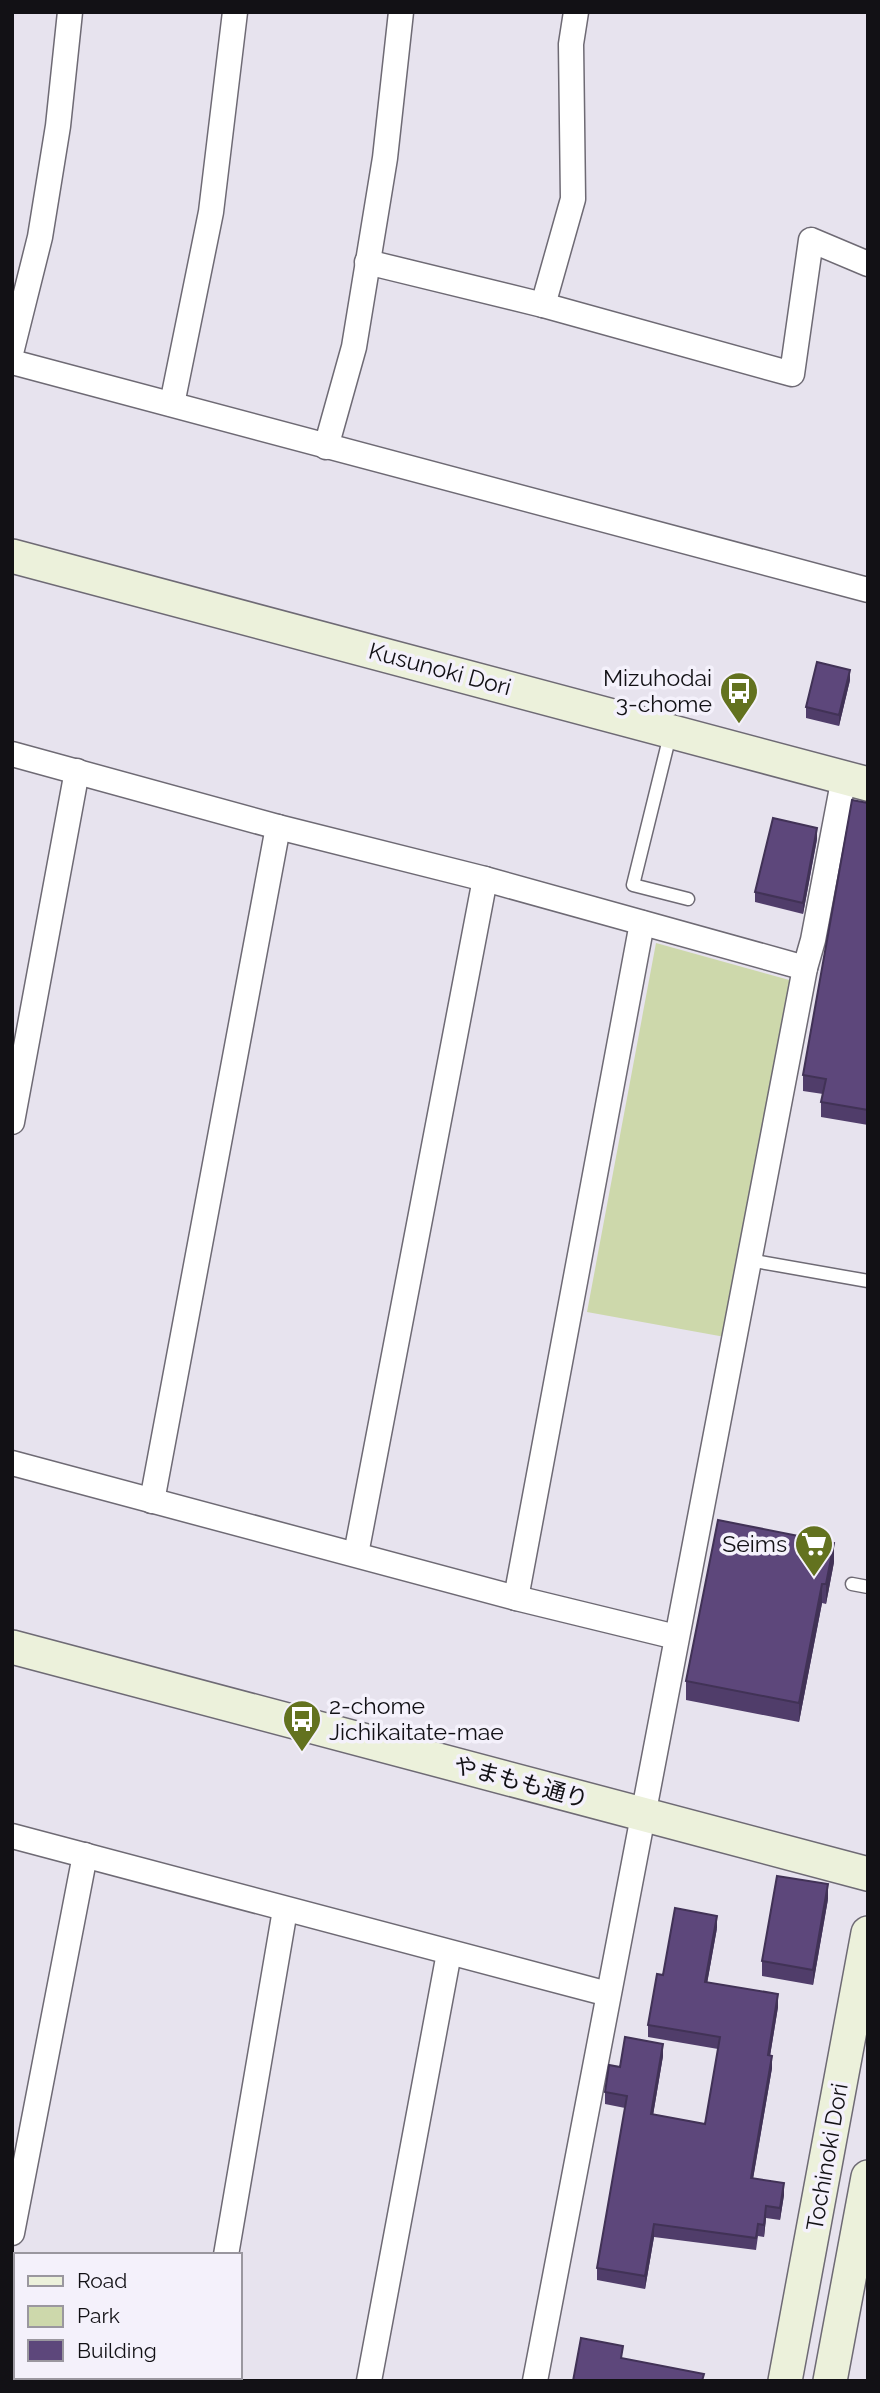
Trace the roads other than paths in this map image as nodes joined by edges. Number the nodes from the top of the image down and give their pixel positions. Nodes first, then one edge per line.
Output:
1 (70, 12) edge
2 (235, 12) edge
3 (401, 12) edge
4 (576, 12) edge
5 (367, 262) junction
6 (868, 264) edge
7 (543, 305) junction
8 (12, 349) edge
9 (12, 362) edge
10 (172, 404) junction
11 (326, 447) junction
12 (12, 556) edge
13 (868, 590) edge
14 (671, 731) junction
15 (12, 754) edge
16 (77, 771) junction
17 (856, 780) edge
18 (278, 827) junction
19 (485, 879) junction
20 (688, 899) dead end
21 (642, 923) junction
22 (805, 968) junction
23 (12, 1122) edge
24 (749, 1260) junction
25 (868, 1281) edge
26 (12, 1463) edge
27 (152, 1501) junction
28 (356, 1554) junction
29 (852, 1584) dead end
30 (868, 1587) edge
31 (516, 1598) junction
32 (676, 1637) junction
33 (12, 1647) edge
34 (645, 1814) junction
35 (12, 1836) edge
36 (85, 1855) junction
37 (868, 1874) edge
38 (285, 1910) junction
39 (868, 1933) edge
40 (449, 1953) junction
41 (608, 1994) junction
42 (868, 2177) edge
43 (12, 2233) edge
44 (226, 2253) edge
45 (369, 2381) edge
46 (535, 2381) edge
47 (785, 2381) edge
48 (830, 2381) edge

1 - 8 street
2 - 10 street
3 - 5 street
4 - 7 street
5 - 7 street
5 - 11 street
6 - 7 street
9 - 10 street
10 - 11 street
11 - 13 street
12 - 14 street, Kusunoki Dori
14 - 17 street, Kusunoki Dori
14 - 20 lane
15 - 16 street
16 - 18 street
16 - 23 street
17 - 22 street
18 - 19 street
18 - 27 street
19 - 21 street
19 - 28 street
21 - 22 street
21 - 31 street
22 - 24 street
24 - 25 lane
24 - 32 street
26 - 27 street
27 - 28 street
28 - 31 street
29 - 30 lane
31 - 32 street
32 - 34 street
33 - 34 street, やまもも通り
34 - 37 street, やまもも通り
34 - 41 street
35 - 36 street
36 - 38 street
36 - 43 street
38 - 40 street
38 - 44 street
39 - 47 street, Tochinoki Dori
40 - 41 street
40 - 45 street
41 - 46 street
42 - 48 street, Tochinoki Dori

